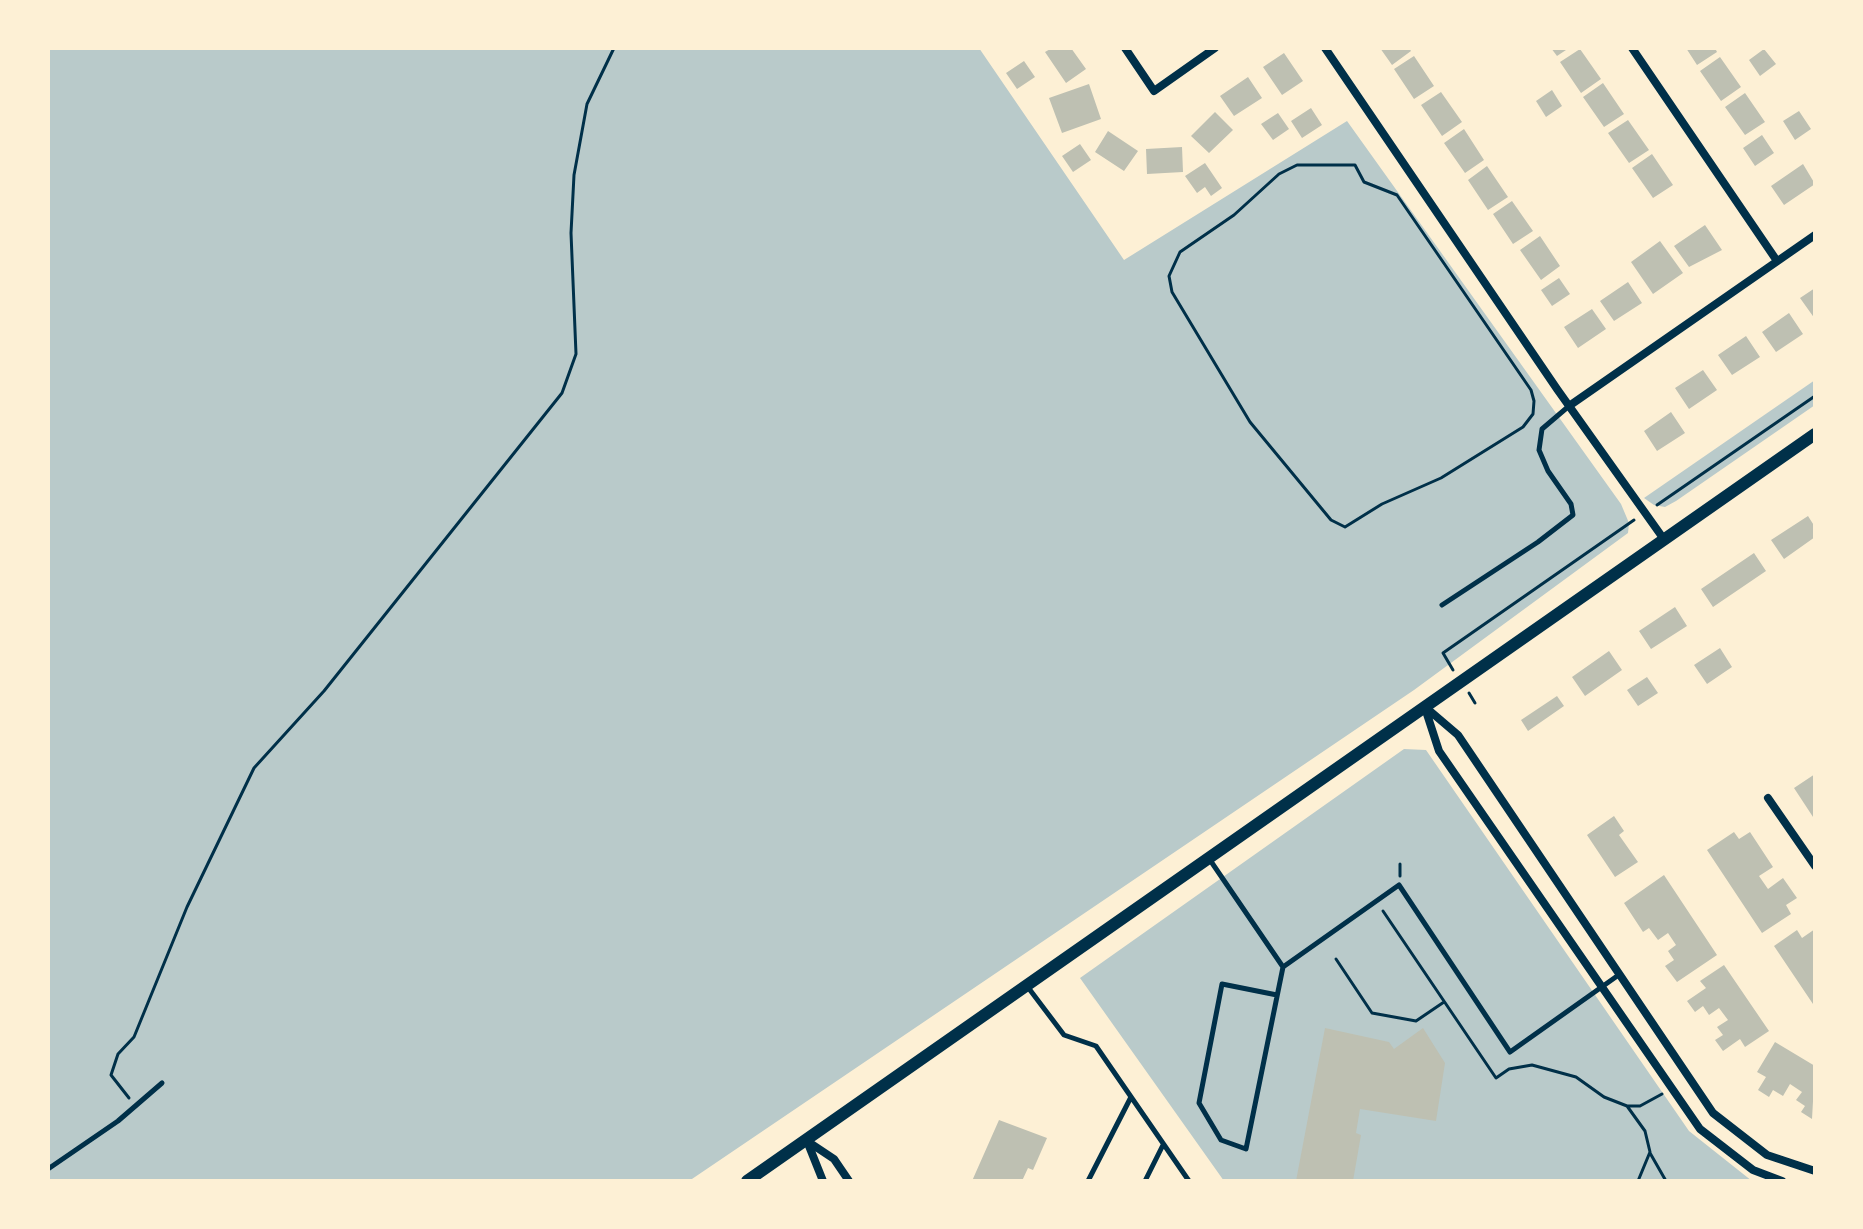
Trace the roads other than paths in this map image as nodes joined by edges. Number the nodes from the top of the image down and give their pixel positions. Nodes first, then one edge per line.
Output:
1 (1125, 48) edge
2 (1215, 48) edge
3 (1325, 48) edge
4 (1632, 48) edge
5 (1815, 235) edge
6 (1777, 261) junction
7 (1569, 406) junction
8 (1815, 434) edge
9 (1663, 538) junction
10 (1442, 605) dead end
11 (1424, 706) junction
12 (1768, 798) dead end
13 (1208, 858) junction
14 (1815, 866) edge
15 (1283, 967) junction
16 (1621, 973) junction
17 (1027, 986) junction
18 (1602, 988) junction
19 (1277, 995) junction
20 (1683, 1070) junction
21 (162, 1083) dead end
22 (1666, 1083) junction
23 (1131, 1097) junction
24 (807, 1141) junction
25 (1163, 1145) junction
26 (48, 1169) edge
27 (1815, 1171) edge
28 (747, 1181) edge
29 (823, 1181) edge
30 (849, 1181) edge
31 (1088, 1181) edge
32 (1145, 1181) edge
33 (1189, 1181) edge
34 (1782, 1181) edge

1 - 2 street
3 - 7 street
4 - 6 street
5 - 6 street
6 - 7 street
7 - 9 street
7 - 10 lane
8 - 9 street
9 - 11 street
11 - 13 street
11 - 16 street
11 - 18 street
12 - 14 street
13 - 15 lane
13 - 17 street
15 - 18 lane
15 - 19 lane
16 - 18 lane
16 - 20 street
17 - 23 lane
17 - 24 street
18 - 22 street
19 - 19 lane
20 - 22 street
20 - 27 street
21 - 26 lane
22 - 34 street
23 - 25 lane
23 - 31 lane
24 - 28 street
24 - 29 street
24 - 30 street
25 - 32 lane
25 - 33 lane

